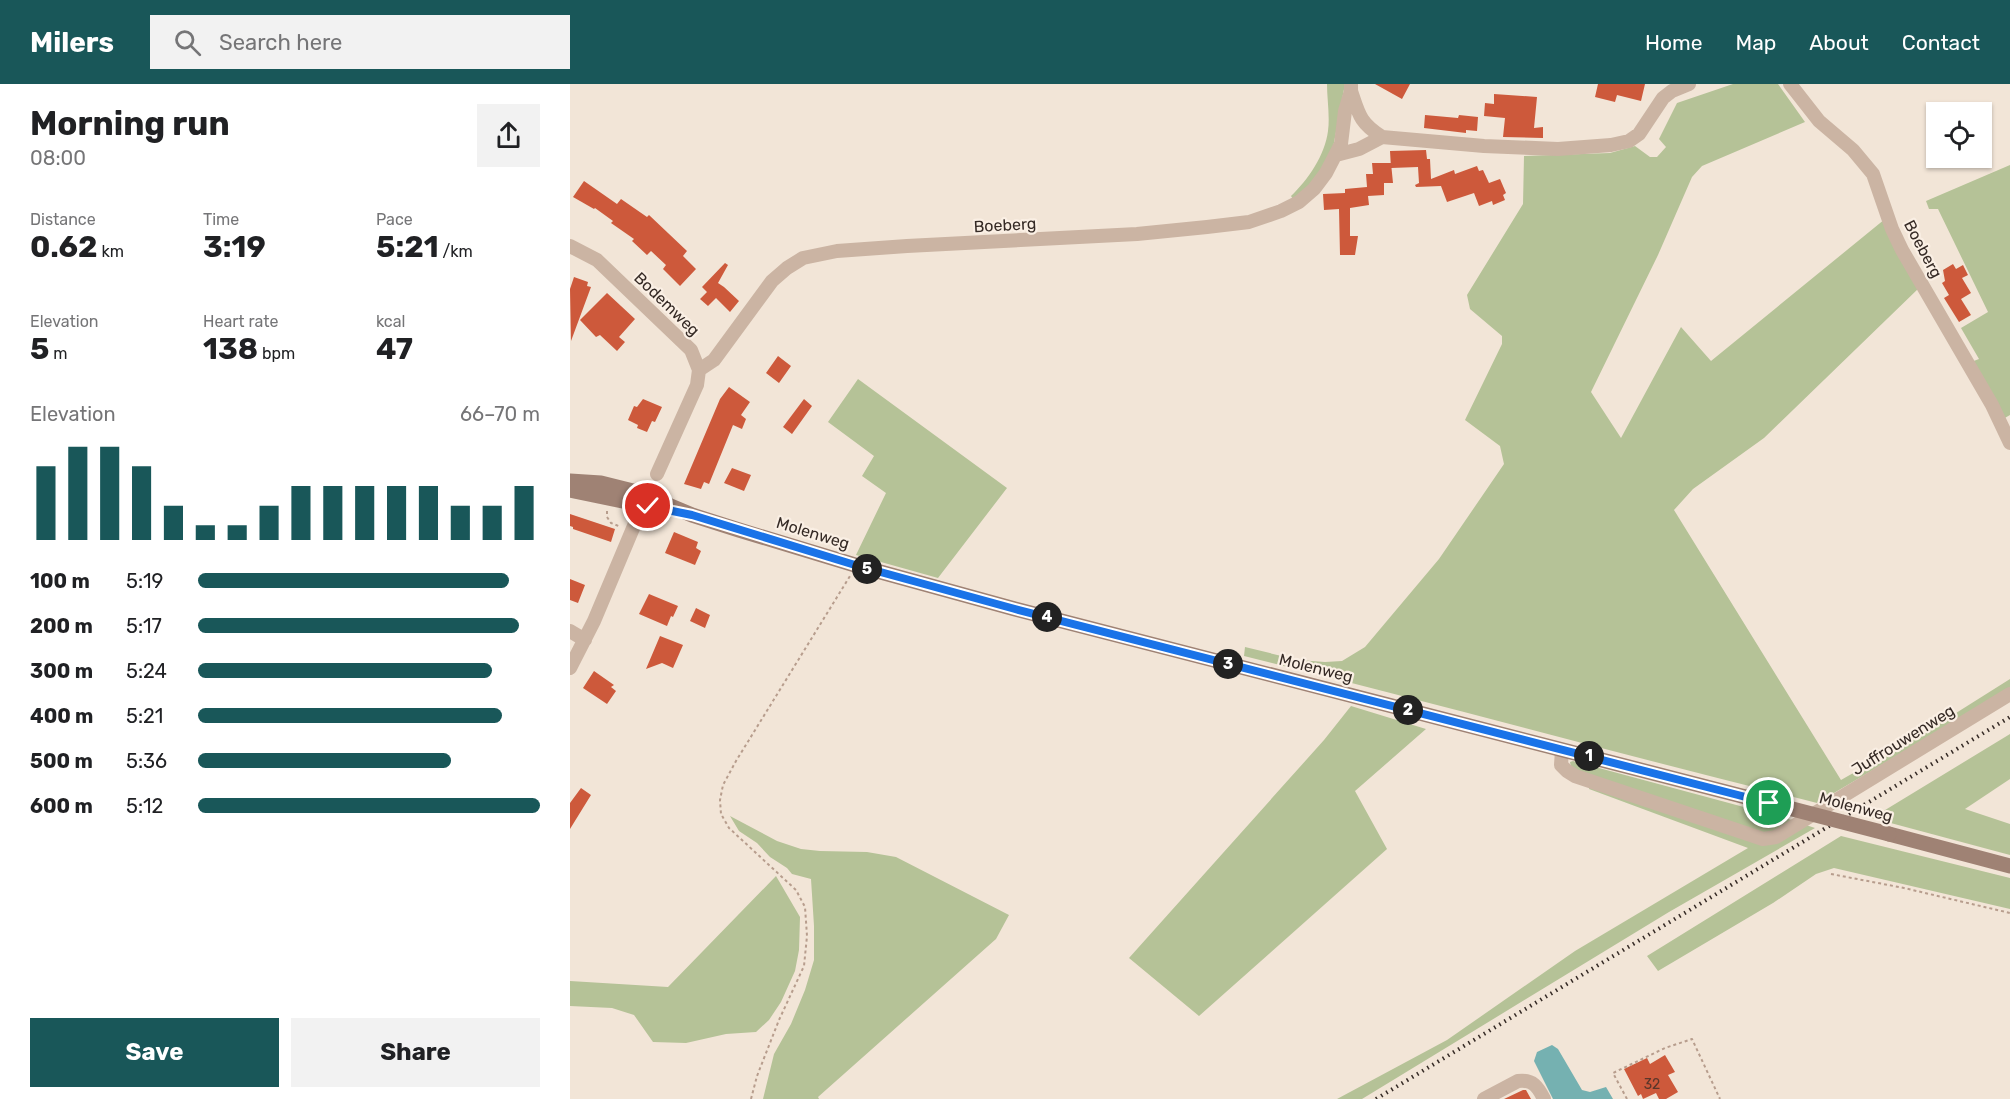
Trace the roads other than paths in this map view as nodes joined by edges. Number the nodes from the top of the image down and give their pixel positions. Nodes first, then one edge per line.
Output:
1 (1689, 84) edge
2 (1790, 84) edge
3 (1351, 87) edge
4 (1382, 137) junction
5 (1336, 155) junction
6 (570, 246) edge
7 (699, 370) junction
8 (2010, 443) edge
9 (657, 474) dead end
10 (570, 481) edge
11 (570, 490) edge
12 (639, 514) dead end
13 (692, 515) junction
14 (570, 632) edge
15 (585, 640) junction
16 (570, 668) edge
17 (2010, 694) edge
18 (1562, 750) junction
19 (2010, 866) edge
20 (1484, 1099) edge
21 (1544, 1099) edge

1 - 4 street
2 - 8 street, Boeberg
3 - 4 street, Boeberg
3 - 5 street, Boeberg
4 - 5 street
5 - 7 street, Boeberg
6 - 7 street, Bodemweg
7 - 9 street
10 - 13 main road, Molenweg
11 - 13 main road
12 - 15 street
13 - 18 main road, Molenweg
14 - 15 street
15 - 16 street
17 - 18 street, Juffrouwenweg
18 - 19 main road, Molenweg, bridge
20 - 21 street

